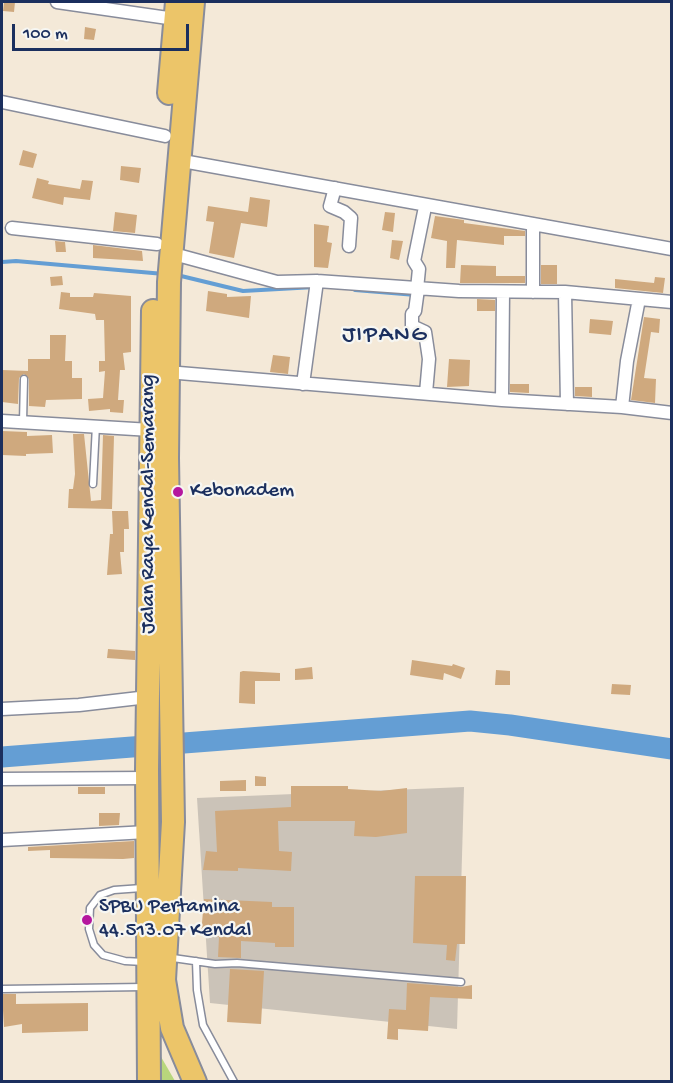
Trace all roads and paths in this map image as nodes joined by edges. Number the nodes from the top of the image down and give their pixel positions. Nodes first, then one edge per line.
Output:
1 (57, 2) edge
2 (193, 2) edge
3 (176, 10) edge
4 (2, 102) edge
5 (165, 136) junction
6 (177, 160) junction
7 (335, 188) junction
8 (425, 207) junction
9 (533, 226) junction
10 (12, 228) dead end
11 (349, 246) dead end
12 (672, 249) edge
13 (162, 265) junction
14 (317, 286) junction
15 (533, 292) junction
16 (418, 293) junction
17 (503, 296) junction
18 (565, 296) junction
19 (672, 302) edge
20 (639, 304) junction
21 (167, 372) junction
22 (24, 379) dead end
23 (303, 384) junction
24 (426, 393) junction
25 (502, 400) junction
26 (567, 404) junction
27 (622, 406) junction
28 (672, 413) edge
29 (2, 421) edge
30 (23, 422) junction
31 (96, 425) junction
32 (151, 430) junction
33 (93, 484) dead end
34 (149, 698) junction
35 (2, 709) edge
36 (147, 774) junction
37 (2, 779) edge
38 (147, 831) junction
39 (2, 840) edge
40 (147, 888) junction
41 (168, 930) junction
42 (173, 958) junction
43 (196, 961) junction
44 (147, 962) junction
45 (461, 982) dead end
46 (2, 989) edge
47 (148, 997) junction
48 (149, 1082) edge
49 (178, 1082) edge
50 (195, 1082) edge
51 (211, 1082) edge
52 (234, 1082) edge

1 - 3 street
2 - 6 highway, Jalan Raya Kendal-Semarang
3 - 5 highway, Jalan Raya Kendal-Semarang
4 - 5 street
5 - 13 highway, Jalan Raya Kendal-Semarang
6 - 7 street
6 - 13 highway, Jalan Raya Kendal-Semarang
7 - 8 street
7 - 11 street
8 - 9 street
8 - 16 street
9 - 12 street
9 - 15 street
10 - 13 street
13 - 14 street
13 - 21 highway, Jalan Raya Kendal-Semarang
13 - 32 highway, Jalan Raya Kendal-Semarang
14 - 16 street
14 - 23 street
15 - 17 street
15 - 18 street
16 - 17 street
16 - 24 street
17 - 25 street
18 - 20 street
18 - 26 street
19 - 20 street
20 - 27 street
21 - 23 street
21 - 41 highway, Jalan Raya Kendal-Semarang
22 - 30 lane
23 - 24 street
24 - 25 street
25 - 26 street
26 - 27 street
27 - 28 street
29 - 30 street
30 - 31 street
31 - 32 street
31 - 33 lane
32 - 34 highway, Jalan Raya Kendal-Semarang
34 - 35 street
34 - 36 highway, Jalan Raya Kendal-Semarang
36 - 37 street
36 - 38 highway, Jalan Raya Kendal-Semarang
38 - 39 street
38 - 40 highway, Jalan Raya Kendal-Semarang
40 - 44 highway, Jalan Raya Kendal-Semarang
40 - 44 lane
41 - 42 highway
41 - 50 highway
42 - 43 lane
42 - 51 highway
43 - 45 lane
43 - 52 lane
44 - 47 highway, Jalan Raya Kendal-Semarang
46 - 47 lane
47 - 48 highway, Jalan Raya Kendal-Semarang
47 - 49 highway

